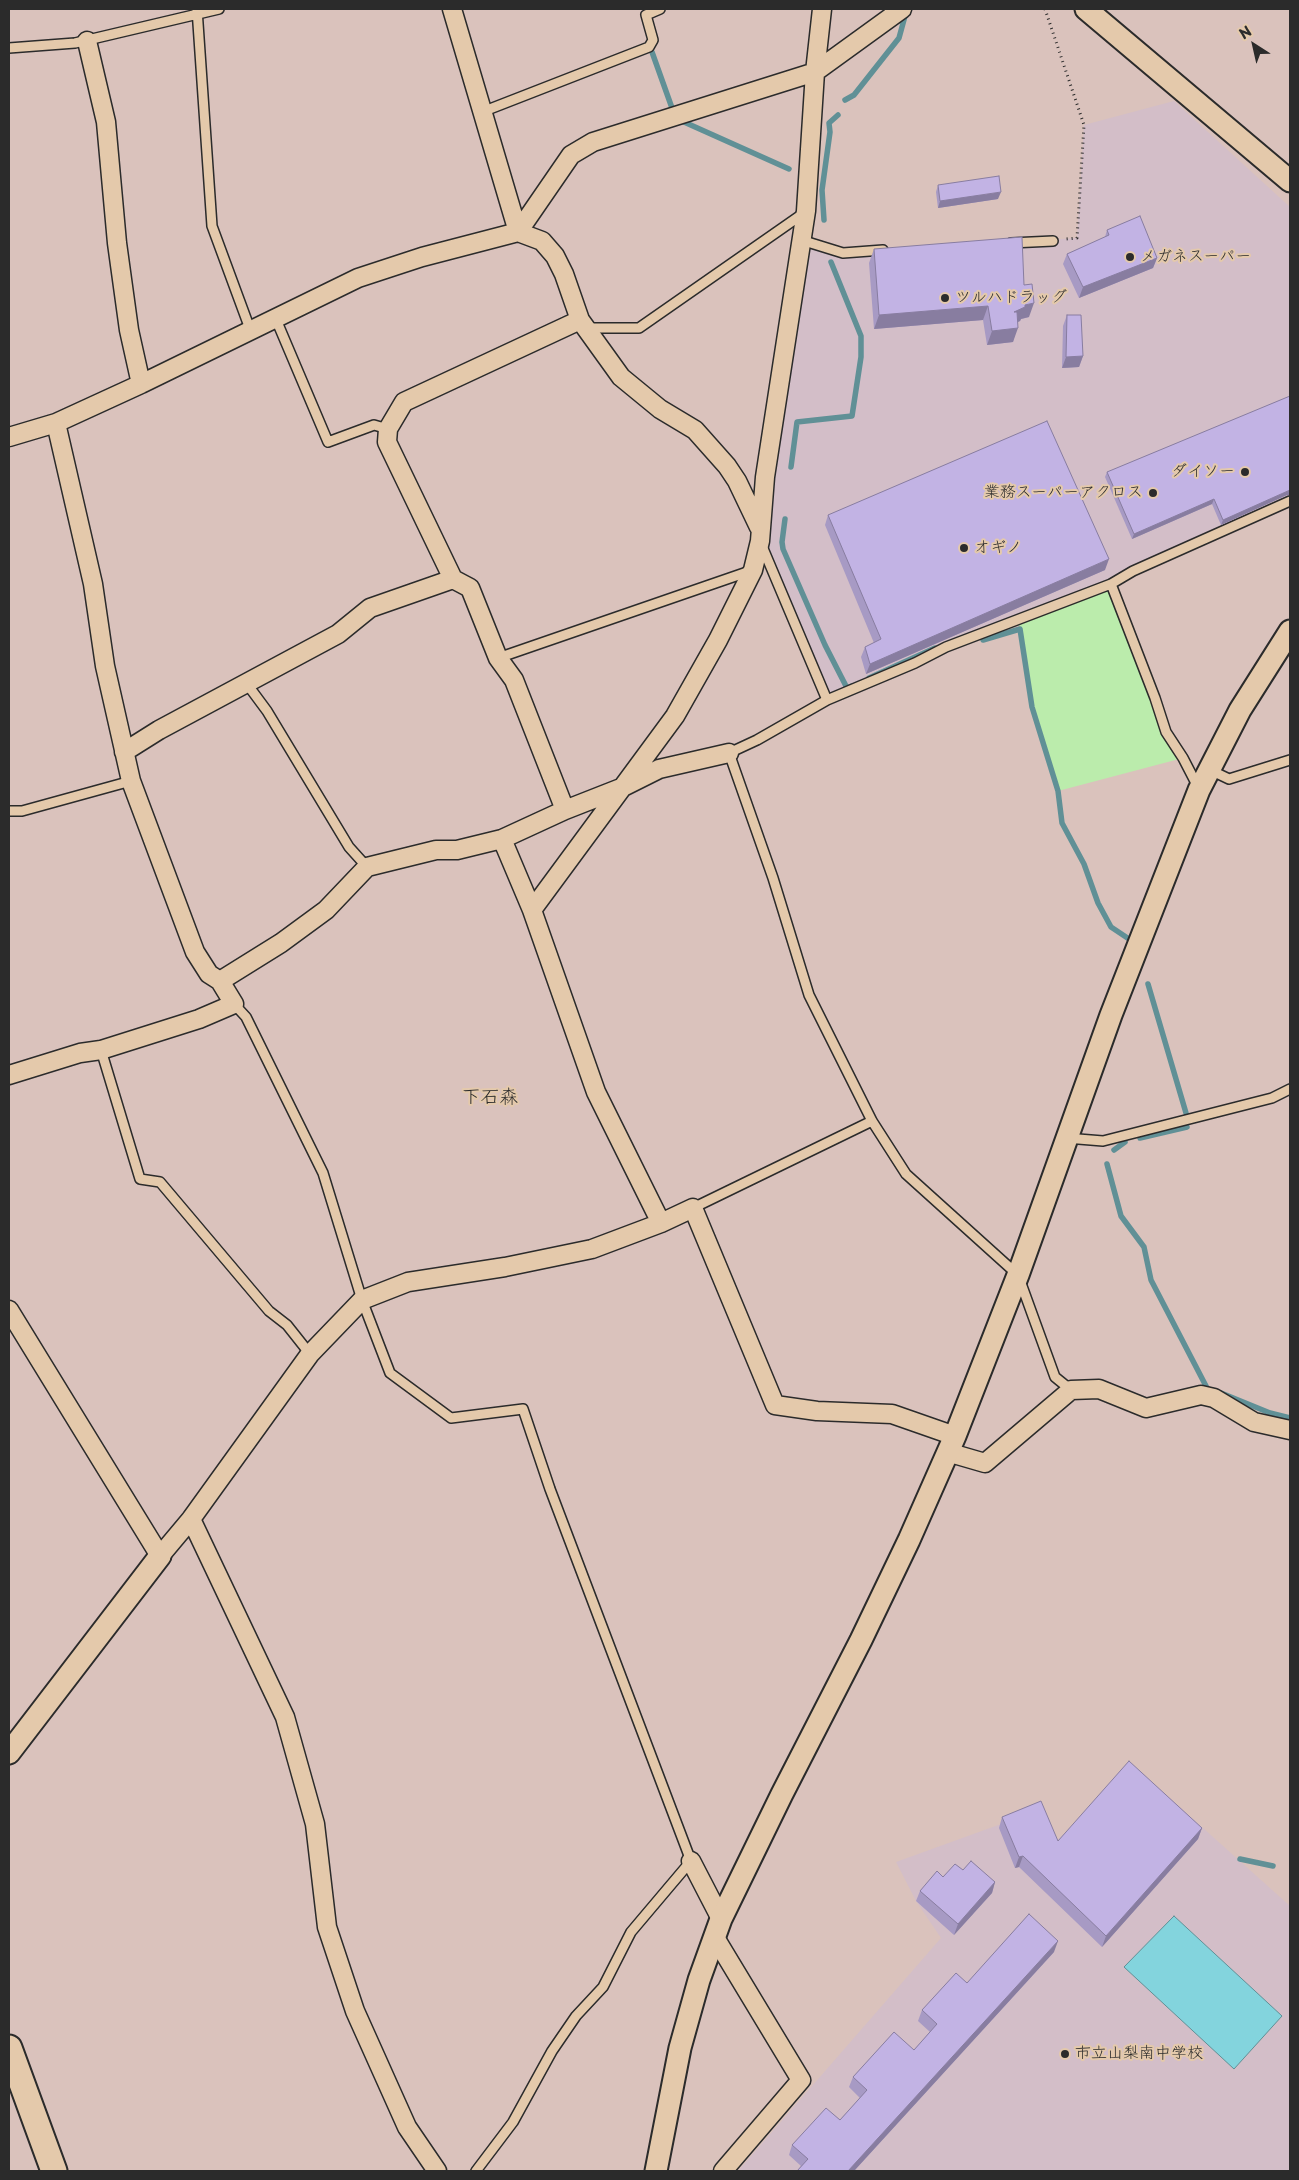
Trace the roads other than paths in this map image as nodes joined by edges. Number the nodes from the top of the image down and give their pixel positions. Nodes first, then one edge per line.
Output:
1 (219, 9) edge
2 (452, 9) edge
3 (660, 9) edge
4 (822, 9) edge
5 (902, 9) edge
6 (1086, 9) edge
7 (197, 12) edge
8 (87, 41) junction
9 (9, 48) edge
10 (815, 72) junction
11 (482, 112) junction
12 (1290, 181) edge
13 (806, 212) junction
14 (518, 232) junction
15 (801, 240) junction
16 (1053, 241) road end
17 (1003, 244) edge
18 (893, 250) edge
19 (275, 317) junction
20 (583, 324) junction
21 (250, 329) junction
22 (141, 384) junction
23 (56, 423) junction
24 (388, 429) junction
25 (9, 437) edge
26 (1290, 501) edge
27 (760, 535) junction
28 (753, 570) junction
29 (453, 579) junction
30 (1112, 584) junction
31 (1290, 631) edge
32 (498, 658) junction
33 (247, 684) junction
34 (827, 700) junction
35 (124, 752) junction
36 (729, 753) junction
37 (1290, 760) edge
38 (1208, 769) junction
39 (132, 781) junction
40 (621, 788) junction
41 (1199, 790) junction
42 (565, 810) junction
43 (9, 811) edge
44 (502, 839) junction
45 (367, 868) junction
46 (532, 910) junction
47 (220, 981) junction
48 (234, 1004) junction
49 (101, 1050) junction
50 (9, 1075) edge
51 (1290, 1089) edge
52 (872, 1120) junction
53 (1066, 1138) junction
54 (693, 1208) junction
55 (661, 1223) junction
56 (1018, 1275) junction
57 (362, 1300) junction
58 (9, 1310) edge
59 (310, 1354) junction
60 (1071, 1390) junction
61 (1290, 1430) edge
62 (951, 1444) junction
63 (191, 1519) junction
64 (160, 1556) junction
65 (9, 1754) edge
66 (691, 1861) junction
67 (718, 1928) junction
68 (9, 2048) edge
69 (54, 2171) edge
70 (437, 2171) edge
71 (476, 2171) edge
72 (656, 2171) edge
73 (723, 2171) edge

1 - 7 lane
2 - 11 street
3 - 11 lane
4 - 10 street
5 - 10 street
6 - 12 street
7 - 8 lane
7 - 21 lane
8 - 9 lane
8 - 22 street
10 - 13 street
10 - 14 street
11 - 14 street
13 - 15 street
13 - 20 lane
14 - 19 street
14 - 20 street
15 - 18 lane
15 - 27 street
16 - 17 lane
19 - 21 street
19 - 24 lane
20 - 24 street
20 - 27 street
21 - 22 street
22 - 23 street
23 - 25 street
23 - 35 street
24 - 29 street
26 - 30 lane
27 - 28 street
27 - 34 lane
28 - 32 lane
28 - 40 street
29 - 32 street
29 - 33 street
30 - 34 lane
30 - 41 lane
31 - 38 street
32 - 42 street
33 - 35 street
33 - 45 lane
34 - 36 lane
35 - 39 street
36 - 40 street
36 - 52 lane
37 - 38 lane
38 - 41 street
39 - 43 lane
39 - 47 street
40 - 42 street
40 - 46 street
41 - 53 street
42 - 44 street
44 - 45 street
44 - 46 street
45 - 47 street
46 - 55 street
47 - 48 street
48 - 49 street
48 - 57 lane
49 - 50 street
49 - 59 lane
51 - 53 lane
52 - 54 lane
52 - 56 lane
53 - 56 street
54 - 55 street
54 - 62 street
55 - 57 street
56 - 60 lane
56 - 62 street
57 - 59 street
57 - 66 lane
58 - 64 street
59 - 63 street
60 - 61 street
60 - 62 street
62 - 67 street
63 - 64 street
63 - 70 street
64 - 65 street
66 - 67 street
66 - 71 lane
67 - 72 street
67 - 73 street
68 - 69 main road

